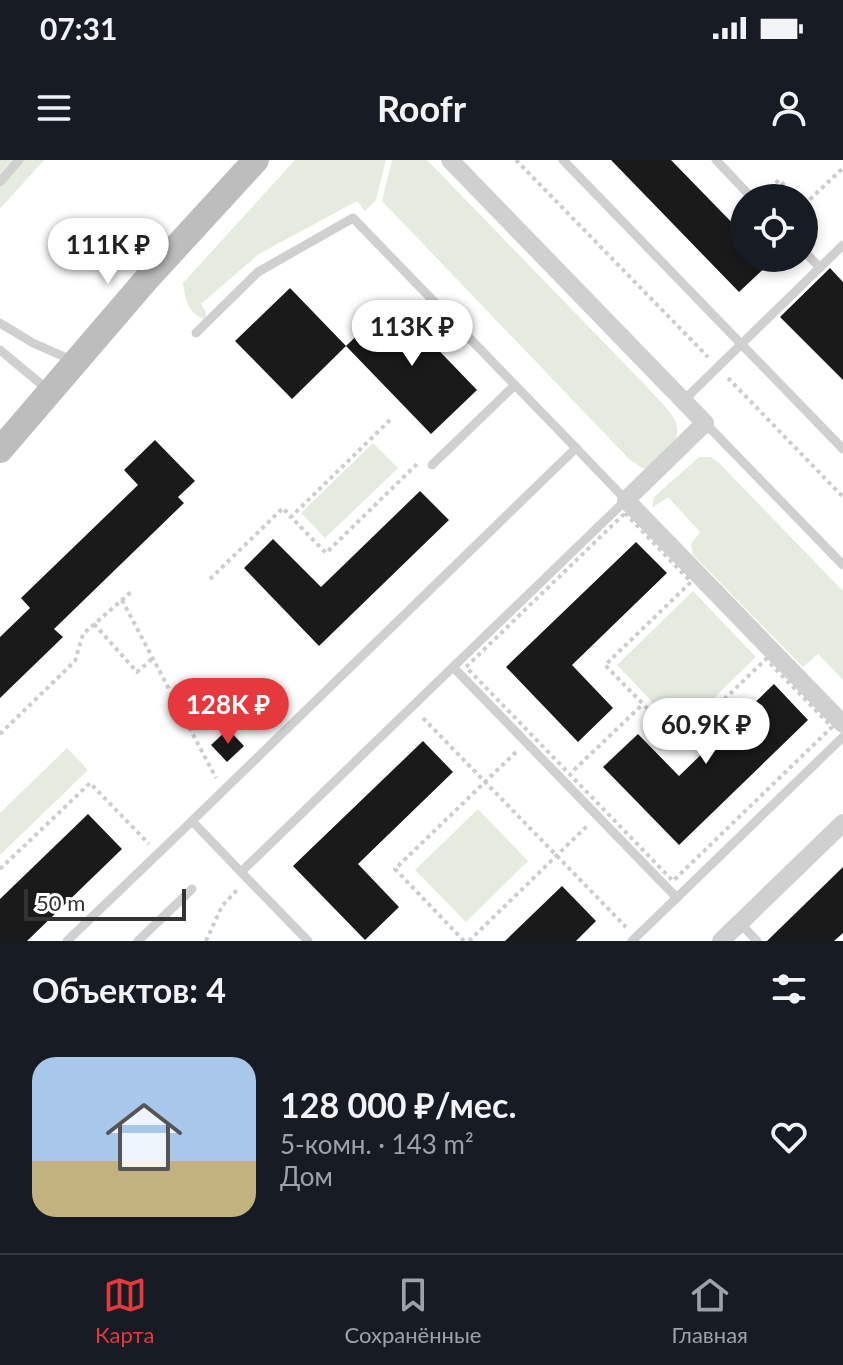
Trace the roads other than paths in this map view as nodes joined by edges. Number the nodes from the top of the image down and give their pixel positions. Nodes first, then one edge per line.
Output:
1 (19, 160) edge
2 (256, 160) edge
3 (450, 160) edge
4 (563, 160) edge
5 (716, 160) edge
6 (0, 182) edge
7 (739, 184) edge
8 (843, 245) edge
9 (820, 268) joint
10 (0, 323) edge
11 (196, 333) dead end
12 (742, 344) junction
13 (0, 350) edge
14 (77, 362) junction
15 (515, 385) junction
16 (51, 392) junction
17 (683, 401) junction
18 (705, 423) junction
19 (576, 448) junction
20 (843, 449) edge
21 (0, 450) edge
22 (432, 465) dead end
23 (626, 500) junction
24 (843, 565) edge
25 (453, 667) junction
26 (843, 724) edge
27 (843, 737) edge
28 (192, 821) junction
29 (843, 823) edge
30 (244, 875) junction
31 (192, 889) dead end
32 (677, 898) junction
33 (740, 923) junction
34 (634, 939) edge
35 (67, 941) edge
36 (138, 941) edge
37 (308, 941) edge
38 (721, 941) edge
39 (757, 941) edge

1 - 6 lane
2 - 14 main road
3 - 17 street
4 - 12 lane
5 - 7 lane
8 - 9 lane
9 - 12 lane
10 - 14 lane
11 - 15 lane
12 - 17 lane
12 - 20 lane
13 - 16 lane
14 - 16 main road
15 - 19 lane
15 - 22 lane
16 - 21 main road
17 - 18 street
18 - 23 street
18 - 24 lane
19 - 23 lane
19 - 28 lane
23 - 25 lane
23 - 26 street
25 - 30 lane
25 - 32 lane
27 - 32 lane
28 - 30 lane
28 - 35 lane
29 - 33 street
30 - 37 lane
31 - 36 lane
32 - 34 lane
33 - 38 street
33 - 39 lane

